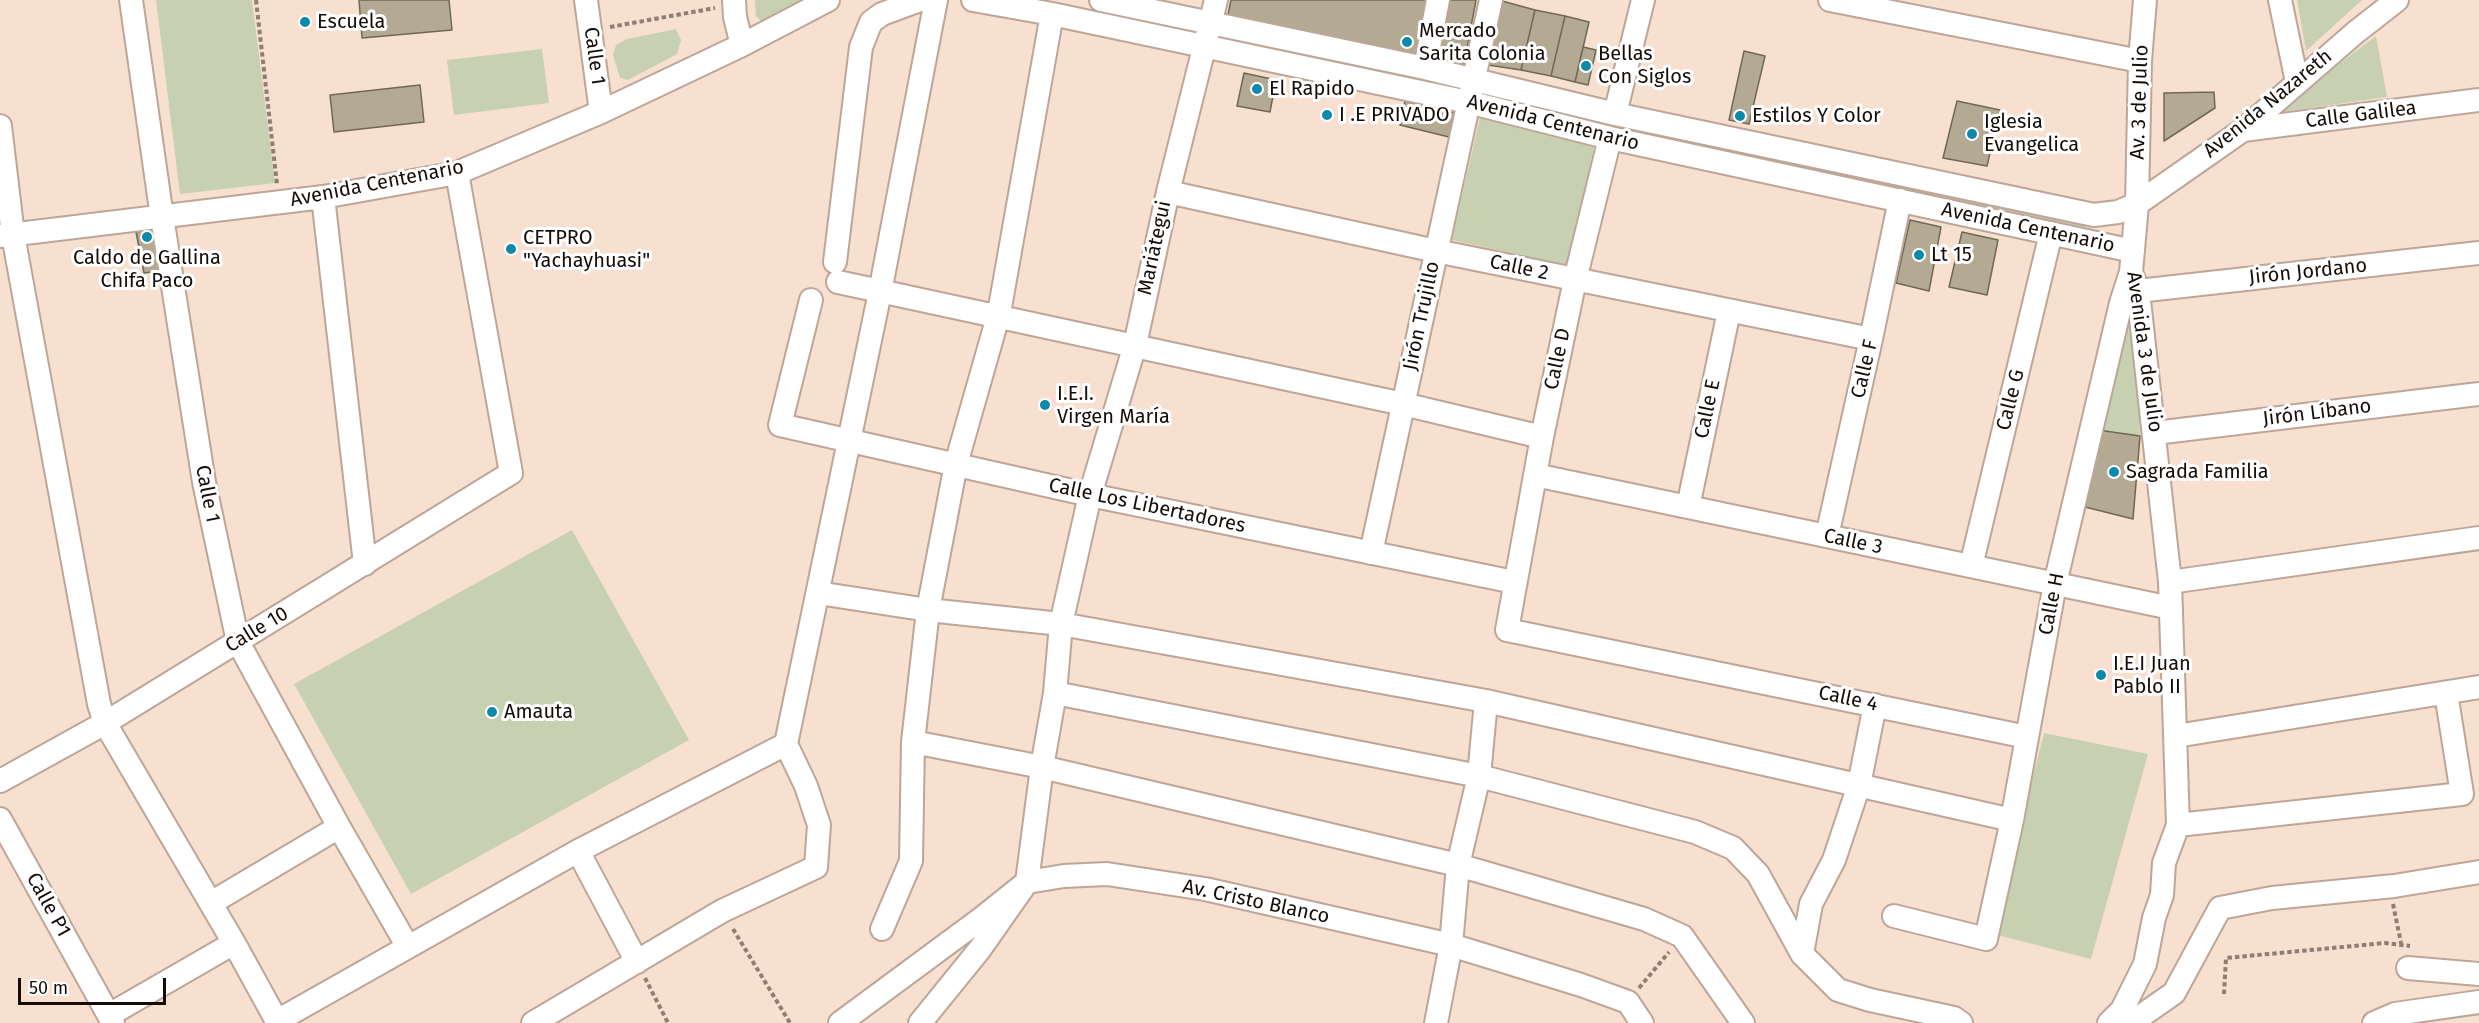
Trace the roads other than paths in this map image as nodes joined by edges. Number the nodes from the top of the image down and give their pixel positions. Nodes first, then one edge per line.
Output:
1 (131, 0) edge
2 (586, 0) edge
3 (828, 0) edge
4 (920, 0) edge
5 (936, 0) edge
6 (973, 0) edge
7 (1101, 0) edge
8 (1216, 0) edge
9 (1438, 0) edge
10 (1491, 0) edge
11 (1643, 0) edge
12 (1830, 0) edge
13 (2145, 0) edge
14 (2280, 0) edge
15 (2397, 0) edge
16 (734, 2) edge
17 (1052, 14) junction
18 (1210, 24) junction
19 (742, 45) junction
20 (1203, 46) junction
21 (2140, 61) junction
22 (1425, 68) junction
23 (1473, 80) junction
24 (2297, 82) junction
25 (2479, 100) edge
26 (1468, 102) junction
27 (601, 112) junction
28 (1615, 114) junction
29 (0, 126) edge
30 (2243, 130) junction
31 (1610, 138) junction
32 (457, 173) junction
33 (1168, 192) junction
34 (322, 197) junction
35 (1899, 200) junction
36 (2137, 204) junction
37 (162, 217) junction
38 (2051, 233) junction
39 (7, 235) edge
40 (1436, 251) junction
41 (2479, 253) edge
42 (2134, 271) junction
43 (1575, 280) junction
44 (880, 292) junction
45 (811, 300) dead end
46 (1729, 311) junction
47 (998, 317) junction
48 (1871, 339) junction
49 (1134, 346) junction
50 (2479, 394) edge
51 (1403, 404) junction
52 (2155, 433) junction
53 (1542, 437) junction
54 (850, 440) junction
55 (956, 464) junction
56 (1534, 475) junction
57 (1090, 495) junction
58 (1688, 507) junction
59 (1827, 536) junction
60 (2479, 538) edge
61 (1371, 553) junction
62 (365, 564) junction
63 (1971, 566) junction
64 (1514, 582) junction
65 (2170, 582) junction
66 (2055, 584) junction
67 (818, 593) junction
68 (2171, 608) junction
69 (928, 610) junction
70 (1060, 624) junction
71 (238, 642) junction
72 (2479, 687) edge
73 (1055, 693) junction
74 (2446, 693) junction
75 (1486, 701) junction
76 (1875, 705) junction
77 (105, 723) junction
78 (2176, 736) junction
79 (2027, 737) junction
80 (914, 742) junction
81 (786, 744) junction
82 (1042, 767) junction
83 (1479, 776) junction
84 (0, 781) edge
85 (1859, 785) junction
86 (0, 819) edge
87 (2012, 820) junction
88 (2178, 825) junction
89 (339, 827) junction
90 (578, 851) junction
91 (1458, 865) junction
92 (2479, 872) edge
93 (1026, 882) junction
94 (211, 903) junction
95 (1894, 915) dead end
96 (882, 929) dead end
97 (234, 943) junction
98 (1451, 945) junction
99 (408, 947) junction
100 (1802, 954) junction
101 (2410, 957) road end
102 (637, 962) junction
103 (2479, 974) edge
104 (2479, 1002) edge
105 (111, 1019) edge
106 (277, 1022) edge
107 (533, 1023) edge
108 (840, 1023) edge
109 (920, 1023) edge
110 (1436, 1023) edge
111 (1642, 1023) edge
112 (1743, 1023) edge
113 (1961, 1023) edge
114 (2109, 1023) edge
115 (2131, 1023) edge
116 (2374, 1023) edge

1 - 37 street, Calle 1
2 - 27 street, Calle 1
3 - 19 street, Avenida Centenario
4 - 44 street
5 - 44 street
6 - 17 street, Avenida Centenario
7 - 18 street, Avenida Centenario
8 - 18 street, Mariátegui
9 - 22 street
10 - 23 street, Jirón Trujillo
11 - 28 street
12 - 21 street
13 - 21 street, Av. 3 de Julio
14 - 24 street
15 - 24 street, Avenida Nazareth
16 - 19 street
17 - 20 street, Avenida Centenario
17 - 47 street
18 - 20 street, Mariátegui
18 - 22 street, Avenida Centenario
19 - 27 street, Avenida Centenario
20 - 26 street, Avenida Centenario
20 - 33 street, Mariátegui
21 - 36 street, Av. 3 de Julio
22 - 23 street, Avenida Centenario
23 - 26 street, Jirón Trujillo
23 - 28 street, Avenida Centenario
24 - 30 street, Avenida Nazareth
25 - 30 street, Calle Galilea
26 - 31 street, Avenida Centenario
26 - 40 street, Jirón Trujillo
27 - 32 street, Avenida Centenario
28 - 36 street, Avenida Centenario
29 - 39 street
30 - 36 street, Avenida Nazareth
31 - 35 street, Avenida Centenario
31 - 43 street, Calle D
32 - 34 street, Avenida Centenario
32 - 62 street, Calle 10
33 - 40 street, Calle 2
33 - 49 street, Mariátegui
34 - 37 street, Avenida Centenario
34 - 62 street
35 - 38 street, Avenida Centenario
35 - 48 street, Calle F
36 - 42 street, Avenida 3 de Julio
37 - 39 street, Avenida Centenario
37 - 71 street, Calle 1
38 - 42 street, Avenida Centenario
38 - 63 street, Calle G
39 - 77 street
40 - 43 street, Calle 2
40 - 51 street, Jirón Trujillo
41 - 42 street, Jirón Jordano
42 - 52 street, Avenida 3 de Julio
42 - 66 street, Calle H
43 - 46 street, Calle 2
43 - 53 street, Calle D
44 - 47 street
44 - 54 street
45 - 54 street, Calle Los Libertadores
46 - 48 street, Calle 2
46 - 58 street, Calle E
47 - 49 street
47 - 55 street
48 - 59 street, Calle F
49 - 51 street
49 - 57 street, Mariátegui
50 - 52 street, Jirón Líbano
51 - 53 street
51 - 61 street, Jirón Trujillo
52 - 65 street, Avenida 3 de Julio
53 - 56 street, Calle D
54 - 55 street, Calle Los Libertadores
54 - 67 street
55 - 57 street, Calle Los Libertadores
55 - 69 street
56 - 58 street, Calle 3
56 - 64 street, Calle D
57 - 61 street, Calle Los Libertadores
57 - 70 street, Mariátegui
58 - 59 street, Calle 3
59 - 63 street, Calle 3
60 - 65 street
61 - 64 street, Calle Los Libertadores
62 - 71 street, Calle 10
63 - 66 street, Calle 3
64 - 76 street, Calle 4
65 - 68 street, Avenida 3 de Julio
66 - 68 street, Calle 3
66 - 79 street, Calle H
67 - 69 street
67 - 81 street
68 - 78 street, Avenida 3 de Julio
69 - 70 street
69 - 80 street
70 - 73 street, Mariátegui
70 - 75 street
71 - 77 street, Calle 10
71 - 89 street, Calle 1
72 - 74 street
73 - 82 street, Mariátegui
73 - 83 street
74 - 78 street
74 - 88 street
75 - 83 street
75 - 85 street
76 - 79 street, Calle 4
76 - 85 street
77 - 84 street, Calle 10
77 - 94 street
78 - 88 street, Avenida 3 de Julio
79 - 87 street, Calle H
80 - 82 street
80 - 96 street
81 - 90 street
81 - 102 street
82 - 91 street
82 - 93 street, Mariátegui
83 - 91 street
83 - 100 street
85 - 87 street
85 - 100 street
86 - 105 street, Calle P1
87 - 95 street, Calle H
88 - 114 street, Avenida 3 de Julio
89 - 94 street
89 - 99 street, Calle 1
90 - 99 street
90 - 102 street
91 - 98 street
91 - 112 street
92 - 115 street
93 - 98 street, Av. Cristo Blanco
93 - 108 street
93 - 109 street
94 - 97 street
97 - 105 street
97 - 106 street
98 - 110 street
98 - 111 street, Av. Cristo Blanco
99 - 106 street
100 - 113 street
101 - 103 street
102 - 107 street
104 - 116 street

